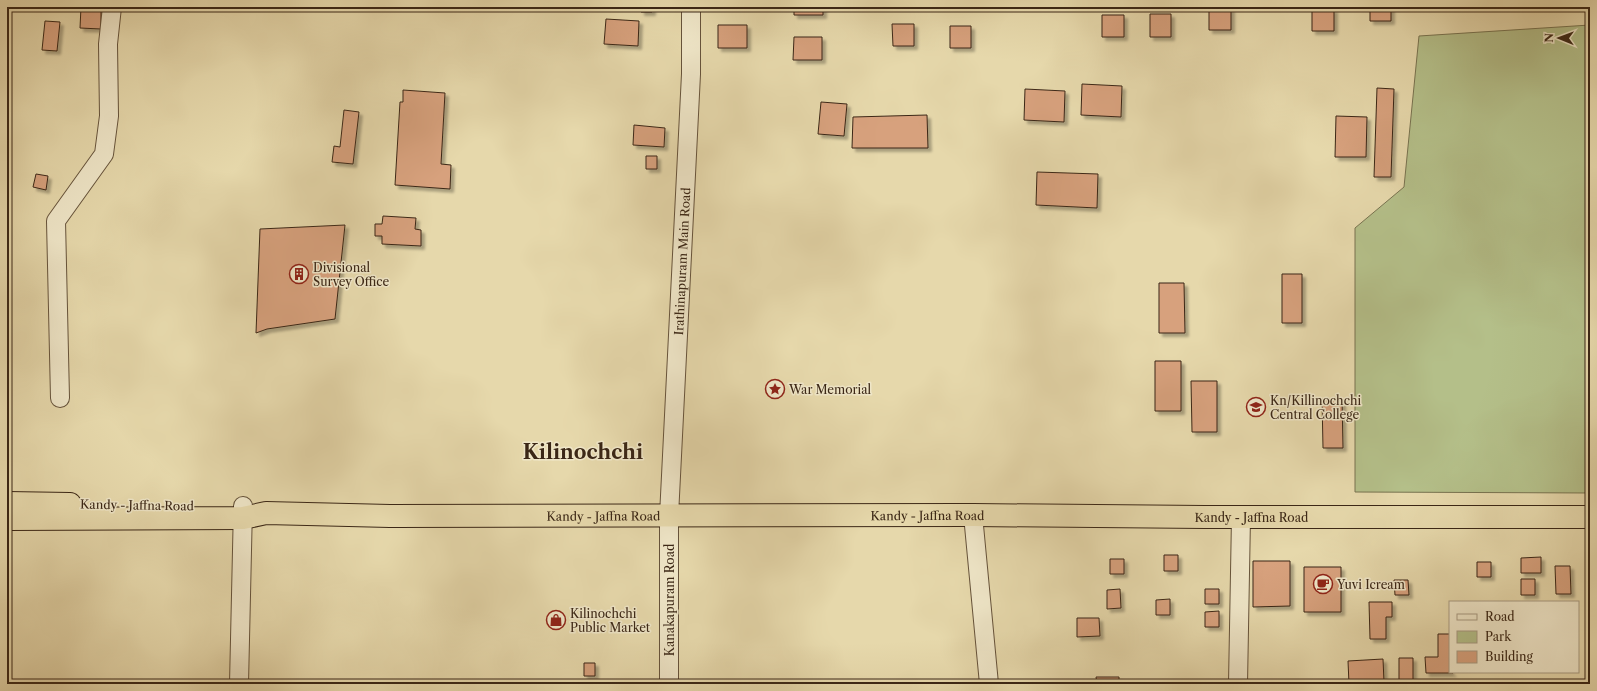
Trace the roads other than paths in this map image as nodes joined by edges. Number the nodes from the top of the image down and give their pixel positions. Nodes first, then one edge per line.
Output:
1 (112, 7) edge
2 (691, 7) edge
3 (60, 398) dead end
4 (7, 503) edge
5 (243, 512) junction
6 (974, 515) junction
7 (669, 516) junction
8 (1241, 517) junction
9 (1590, 517) edge
10 (7, 519) edge
11 (239, 684) edge
12 (669, 684) edge
13 (989, 684) edge
14 (1238, 684) edge

1 - 3 street
2 - 7 street, Irathinapuram Main Road
4 - 5 highway, Kandy - Jaffna Road
5 - 7 highway, Kandy - Jaffna Road
5 - 10 highway, Kandy - Jaffna Road
5 - 11 street
6 - 7 highway, Kandy - Jaffna Road
6 - 8 highway, Kandy - Jaffna Road
6 - 13 street
7 - 12 street, Kanakapuram Road
8 - 9 highway, Kandy - Jaffna Road
8 - 14 street

